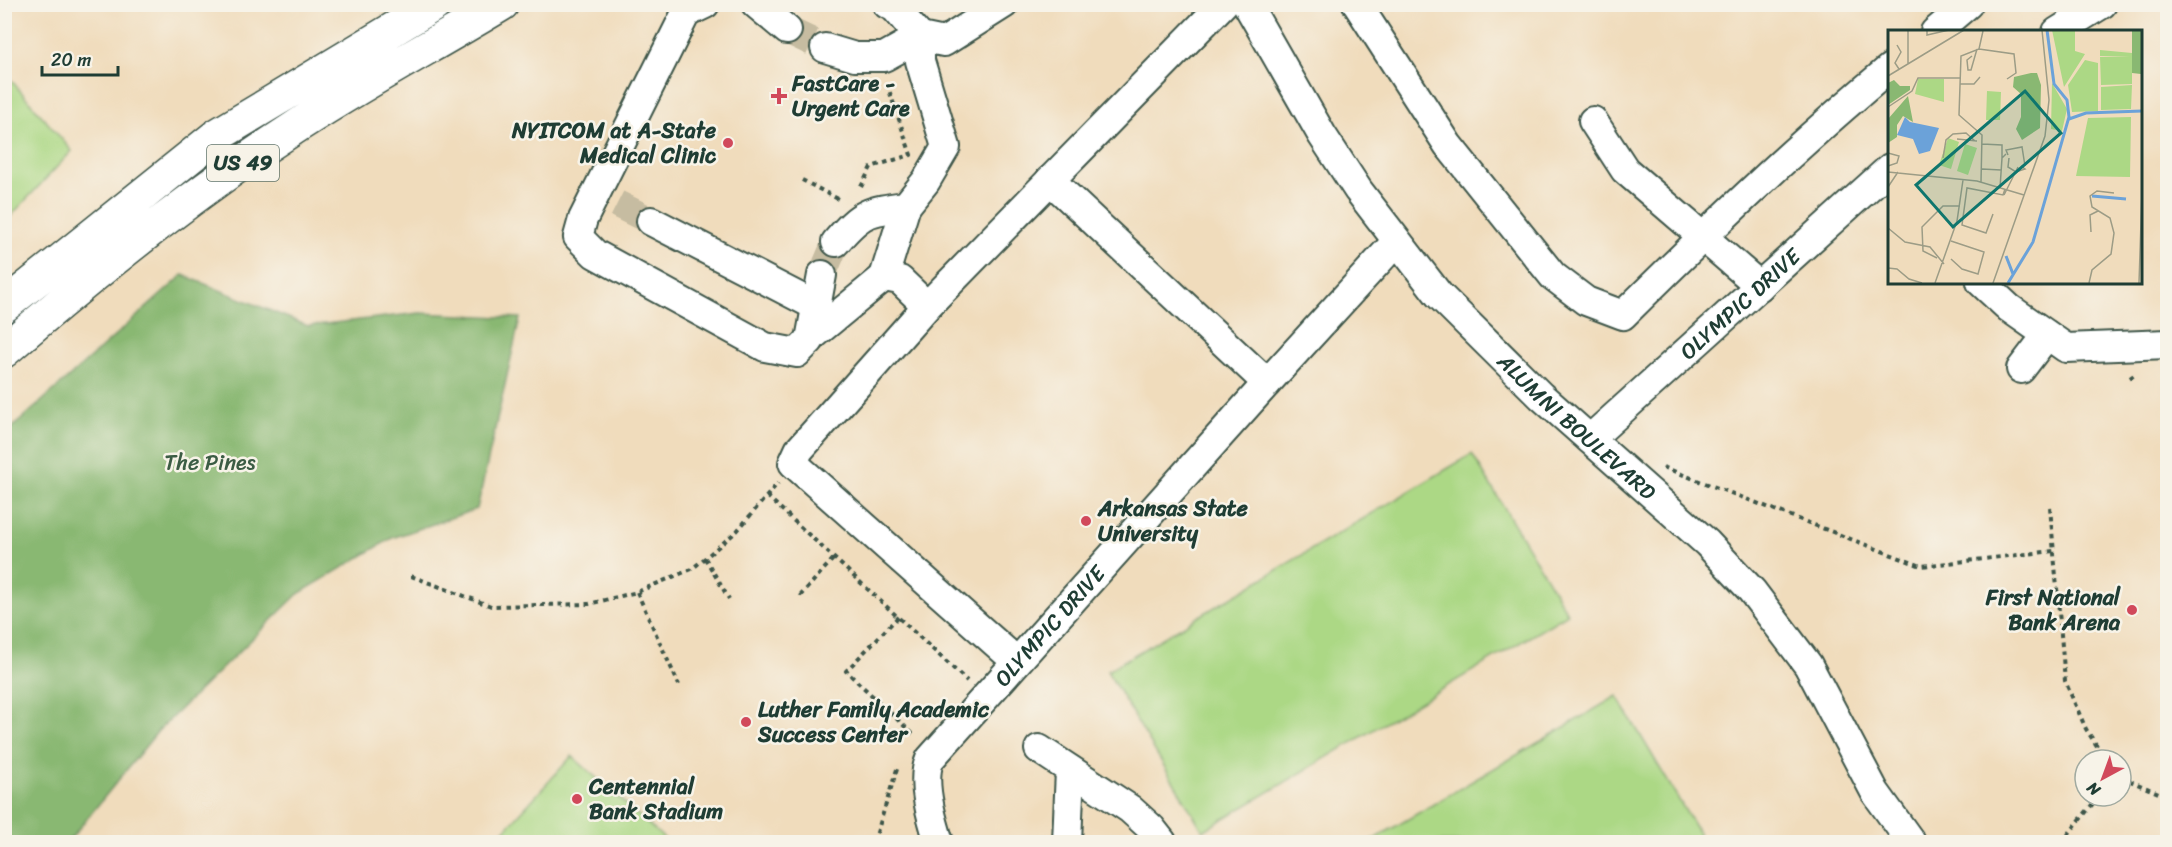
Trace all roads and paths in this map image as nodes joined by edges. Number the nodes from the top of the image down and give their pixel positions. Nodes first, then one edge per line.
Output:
1 (435, 4) edge
2 (502, 4) edge
3 (705, 4) edge
4 (756, 4) edge
5 (887, 4) edge
6 (1004, 4) edge
7 (1223, 4) edge
8 (1247, 4) edge
9 (1357, 4) edge
10 (1968, 4) edge
11 (2091, 7) edge
12 (787, 30) tunnel mouth
13 (1937, 30) edge
14 (2060, 30) edge
15 (920, 37) junction
16 (825, 48) tunnel mouth
17 (879, 57) junction
18 (1888, 70) edge
19 (1593, 121) dead end
20 (802, 180) dead end
21 (1050, 180) junction
22 (1885, 181) edge
23 (856, 196) dead end
24 (841, 201) dead end
25 (906, 206) junction
26 (651, 221) tunnel mouth
27 (1702, 237) junction
28 (836, 242) tunnel mouth
29 (1396, 242) junction
30 (822, 275) tunnel mouth
31 (884, 277) junction
32 (1983, 284) edge
33 (1760, 286) junction
34 (4, 306) edge
35 (816, 306) junction
36 (927, 306) junction
37 (2047, 335) junction
38 (810, 338) junction
39 (2168, 344) edge
40 (4, 351) edge
41 (2021, 369) dead end
42 (1266, 383) junction
43 (1590, 439) junction
44 (795, 464) junction
45 (1656, 464) dead end
46 (767, 496) junction
47 (2050, 507) dead end
48 (2054, 551) junction
49 (705, 558) junction
50 (834, 558) junction
51 (411, 576) dead end
52 (637, 592) junction
53 (800, 596) dead end
54 (729, 599) dead end
55 (898, 617) junction
56 (1016, 661) junction
57 (679, 685) dead end
58 (972, 685) dead end
59 (920, 741) dead end
60 (2098, 748) edge
61 (1039, 749) dead end
62 (899, 765) dead end
63 (1070, 770) junction
64 (2133, 782) edge
65 (2168, 797) edge
66 (2090, 808) edge
67 (874, 843) edge
68 (939, 843) edge
69 (1067, 843) edge
70 (1162, 843) edge
71 (1911, 843) edge
72 (2062, 843) edge

1 - 34 highway, US 49
2 - 40 highway, US 49
3 - 38 street
4 - 12 street
5 - 15 street
6 - 15 street
7 - 21 street
8 - 29 street, ALUMNI BOULEVARD
9 - 27 street
10 - 13 street
11 - 14 street
15 - 17 street
15 - 25 street
16 - 17 street
17 - 23 path
18 - 27 street
19 - 27 street
20 - 24 path
21 - 36 street
21 - 42 street
22 - 33 street, OLYMPIC DRIVE
25 - 28 street
25 - 31 street
26 - 35 street
27 - 33 street
29 - 42 street, OLYMPIC DRIVE
29 - 43 street, ALUMNI BOULEVARD
30 - 35 street
31 - 36 street
31 - 38 street
32 - 37 street
33 - 43 street, OLYMPIC DRIVE
35 - 38 street
36 - 44 street
37 - 39 street
37 - 41 street
42 - 56 street, OLYMPIC DRIVE
43 - 71 street, ALUMNI BOULEVARD
44 - 46 path
44 - 56 street
45 - 48 path
46 - 49 path
46 - 50 path
47 - 48 path
48 - 60 path
49 - 52 path
49 - 54 path
50 - 53 path
50 - 55 path
51 - 52 path
52 - 57 path
55 - 58 path
55 - 59 path
56 - 68 street, OLYMPIC DRIVE
61 - 63 street
62 - 67 path
63 - 69 street
63 - 70 street
64 - 65 path
66 - 72 path

